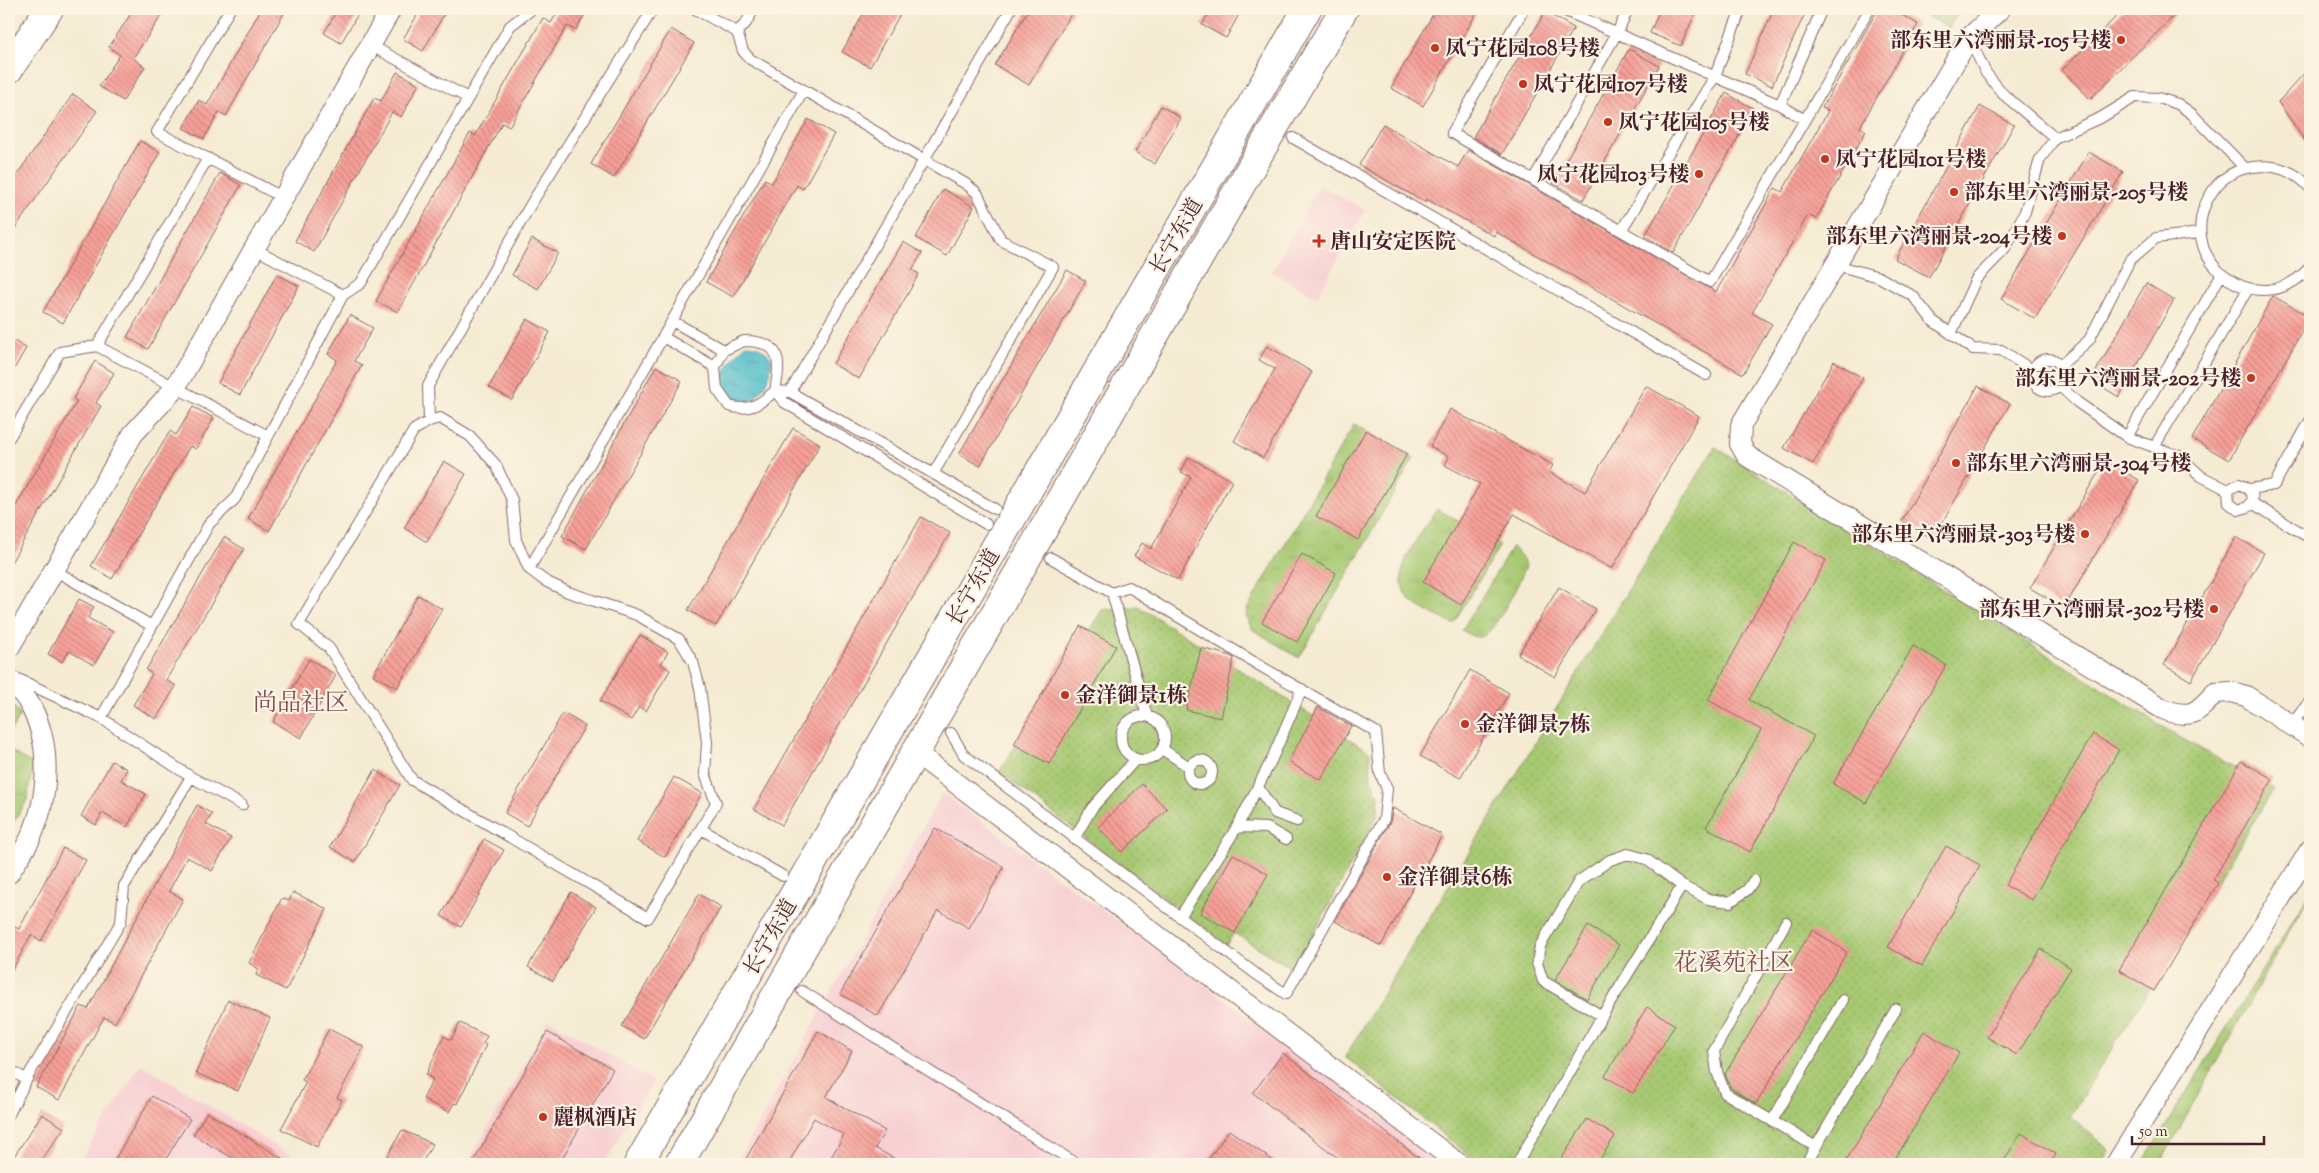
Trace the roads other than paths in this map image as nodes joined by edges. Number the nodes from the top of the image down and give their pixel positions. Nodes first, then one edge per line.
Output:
1 (49, 9) edge
2 (230, 9) edge
3 (391, 9) edge
4 (532, 9) edge
5 (654, 9) edge
6 (695, 9) edge
7 (754, 9) edge
8 (1011, 9) edge
9 (1307, 9) edge
10 (1344, 9) edge
11 (1524, 9) edge
12 (1561, 9) edge
13 (1628, 9) edge
14 (1741, 9) edge
15 (1822, 9) edge
16 (1866, 9) edge
17 (2000, 9) edge
18 (737, 32) junction
19 (1617, 34) junction
20 (1969, 38) junction
21 (370, 45) junction
22 (9, 69) edge
23 (1714, 76) junction
24 (804, 90) junction
25 (468, 98) junction
26 (1780, 105) junction
27 (1805, 120) junction
28 (1293, 138) dead end
29 (2054, 138) junction
30 (208, 158) junction
31 (924, 160) junction
32 (2245, 168) junction
33 (1533, 180) junction
34 (2310, 188) edge
35 (284, 198) junction
36 (1621, 231) junction
37 (2200, 233) junction
38 (255, 249) junction
39 (1836, 265) junction
40 (2310, 267) edge
41 (2221, 275) junction
42 (2248, 289) junction
43 (343, 295) junction
44 (672, 321) junction
45 (1951, 334) junction
46 (663, 337) junction
47 (97, 346) junction
48 (724, 350) junction
49 (2061, 365) junction
50 (714, 367) junction
51 (2032, 370) junction
52 (1706, 375) dead end
53 (2060, 386) junction
54 (175, 388) junction
55 (775, 391) junction
56 (790, 392) junction
57 (429, 421) junction
58 (2310, 421) edge
59 (268, 436) junction
60 (2127, 437) junction
61 (9, 438) edge
62 (2154, 446) junction
63 (933, 474) junction
64 (2250, 489) junction
65 (2228, 490) junction
66 (2252, 503) junction
67 (995, 509) dead end
68 (986, 524) dead end
69 (2310, 538) edge
70 (1051, 558) dead end
71 (529, 569) junction
72 (54, 570) junction
73 (1112, 593) junction
74 (152, 626) junction
75 (9, 648) edge
76 (9, 674) edge
77 (9, 680) edge
78 (1302, 689) junction
79 (2310, 701) edge
80 (1146, 716) junction
81 (100, 718) junction
82 (2290, 726) junction
83 (951, 733) dead end
84 (2310, 737) edge
85 (1162, 749) junction
86 (916, 753) junction
87 (1136, 759) junction
88 (1189, 767) dead end
89 (192, 777) junction
90 (1258, 787) junction
91 (242, 805) dead end
92 (1297, 821) dead end
93 (1237, 827) junction
94 (700, 829) junction
95 (1074, 839) junction
96 (1286, 840) dead end
97 (2310, 850) edge
98 (9, 873) edge
99 (783, 876) dead end
100 (1754, 880) dead end
101 (1682, 886) junction
102 (1180, 917) junction
103 (1786, 922) dead end
104 (802, 991) dead end
105 (1843, 1000) dead end
106 (1896, 1009) dead end
107 (1602, 1016) junction
108 (9, 1070) edge
109 (26, 1079) junction
110 (9, 1114) edge
111 (1772, 1121) junction
112 (1816, 1147) junction
113 (638, 1164) edge
114 (680, 1164) edge
115 (1077, 1164) edge
116 (1459, 1164) edge
117 (1517, 1164) edge
118 (1806, 1164) edge
119 (2116, 1164) edge

1 - 22 main road
2 - 30 lane
3 - 21 street
4 - 25 lane
5 - 57 lane
6 - 18 lane
7 - 18 lane
8 - 31 lane
9 - 113 main road, 长宁东道
10 - 86 main road, 长宁东道
11 - 33 lane
12 - 19 lane
13 - 19 lane
14 - 23 lane
15 - 26 lane
16 - 27 lane
17 - 20 street
18 - 24 lane
19 - 23 lane
19 - 33 lane
20 - 29 lane
20 - 39 street
21 - 25 lane
21 - 35 street
23 - 26 lane
23 - 36 lane
24 - 31 lane
24 - 44 lane
25 - 43 lane
26 - 27 lane
27 - 36 lane
28 - 52 lane
29 - 32 lane
29 - 45 lane
30 - 35 lane
30 - 47 lane
31 - 56 lane
31 - 63 lane
32 - 34 lane
32 - 37 lane
33 - 36 lane
35 - 38 street
37 - 41 lane
37 - 49 lane
38 - 43 lane
38 - 54 street
39 - 45 lane
39 - 82 street
40 - 42 lane
41 - 42 lane
41 - 60 lane
42 - 62 lane
43 - 59 lane
44 - 46 lane
44 - 48 lane
45 - 51 lane
46 - 50 lane
46 - 71 lane
47 - 54 lane
47 - 61 lane
48 - 50 lane
48 - 55 lane
49 - 51 lane
49 - 53 lane
50 - 55 lane
51 - 53 lane
53 - 60 lane
54 - 59 lane
54 - 72 street
55 - 56 lane
55 - 68 lane
56 - 63 lane
57 - 71 lane
57 - 94 lane
58 - 64 lane
59 - 74 lane
60 - 62 lane
62 - 65 lane
63 - 67 lane
64 - 65 lane
64 - 66 lane
65 - 66 lane
66 - 69 lane
70 - 73 lane
71 - 94 lane
72 - 74 lane
72 - 75 street
73 - 78 lane
73 - 80 lane
74 - 81 lane
76 - 81 lane
77 - 98 street
78 - 90 lane
78 - 102 lane
79 - 82 lane
80 - 85 lane
80 - 87 lane
81 - 89 lane
82 - 84 street
83 - 95 lane
85 - 87 lane
85 - 88 lane
86 - 114 main road, 长宁东道
86 - 116 street
87 - 95 lane
89 - 91 lane
89 - 109 lane
90 - 92 lane
90 - 93 lane
93 - 96 lane
93 - 102 lane
94 - 99 lane
95 - 102 lane
97 - 119 street
100 - 101 lane
101 - 107 lane
101 - 107 lane
103 - 111 lane
104 - 115 lane
105 - 111 lane
106 - 112 lane
107 - 117 lane
108 - 109 lane
109 - 110 lane
111 - 112 lane
112 - 118 lane

